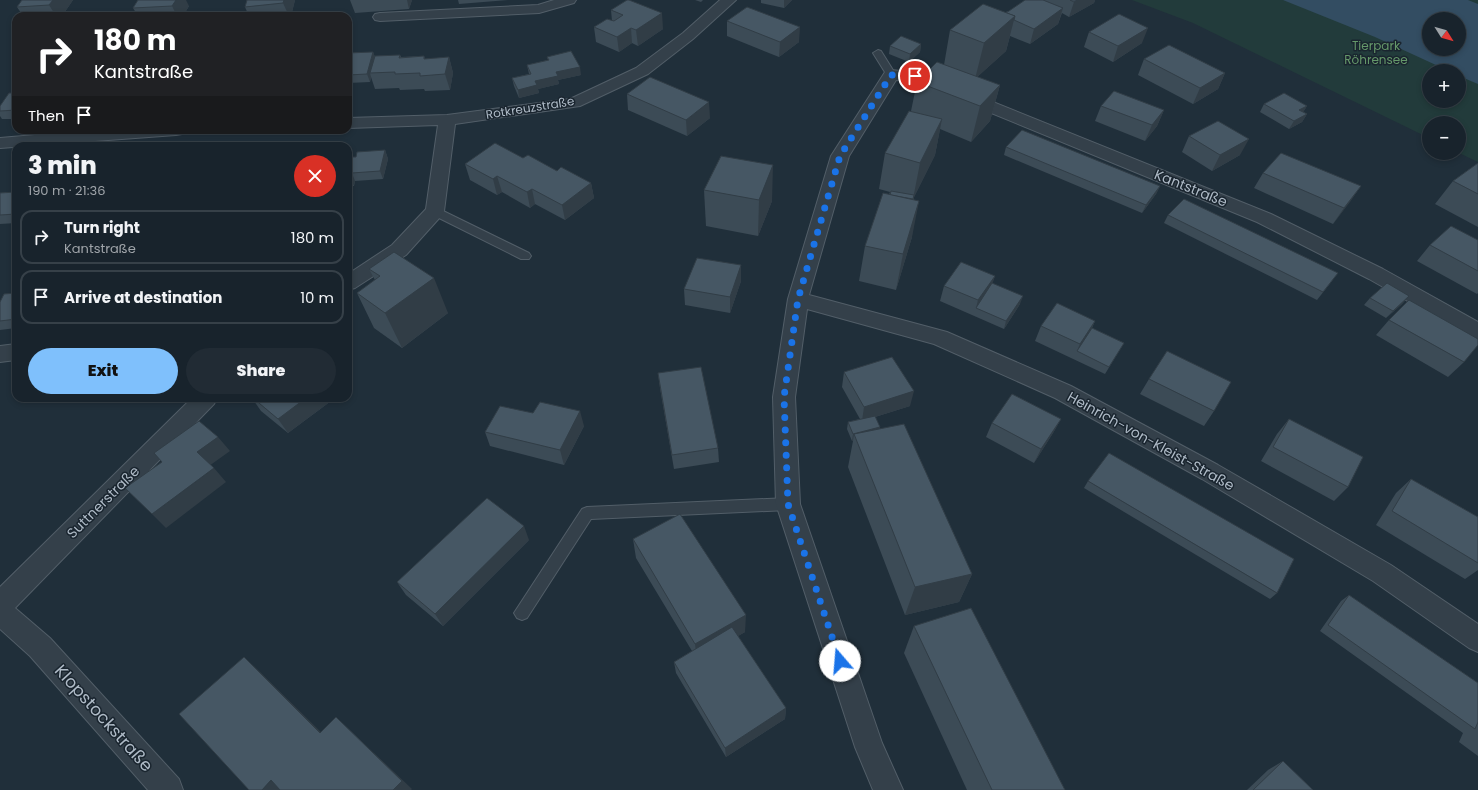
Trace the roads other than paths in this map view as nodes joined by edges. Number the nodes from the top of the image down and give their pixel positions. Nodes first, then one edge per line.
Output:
1 (569, 0) edge
2 (730, 0) edge
3 (380, 17) dead end
4 (878, 53) dead end
5 (891, 75) junction
6 (447, 120) junction
7 (352, 123) edge
8 (111, 134) edge
9 (0, 143) edge
10 (435, 211) junction
11 (525, 256) dead end
12 (352, 280) edge
13 (798, 299) junction
14 (1478, 332) edge
15 (12, 352) edge
16 (0, 354) edge
17 (202, 402) edge
18 (788, 504) junction
19 (0, 605) edge
20 (0, 612) edge
21 (522, 613) dead end
22 (1478, 638) edge
23 (168, 790) edge
24 (888, 790) edge

1 - 3 street
2 - 6 street, Rotkreuzstraße
4 - 5 lane
5 - 13 street
5 - 14 street, Kantstraße
6 - 7 street, Rotkreuzstraße
6 - 10 street
8 - 9 street
10 - 11 lane
10 - 12 street
13 - 18 street
13 - 22 street, Heinrich-von-Kleist-Straße
15 - 16 street
17 - 19 street, Suttnerstraße
18 - 21 lane
18 - 24 street
20 - 23 street, Klopstockstraße

